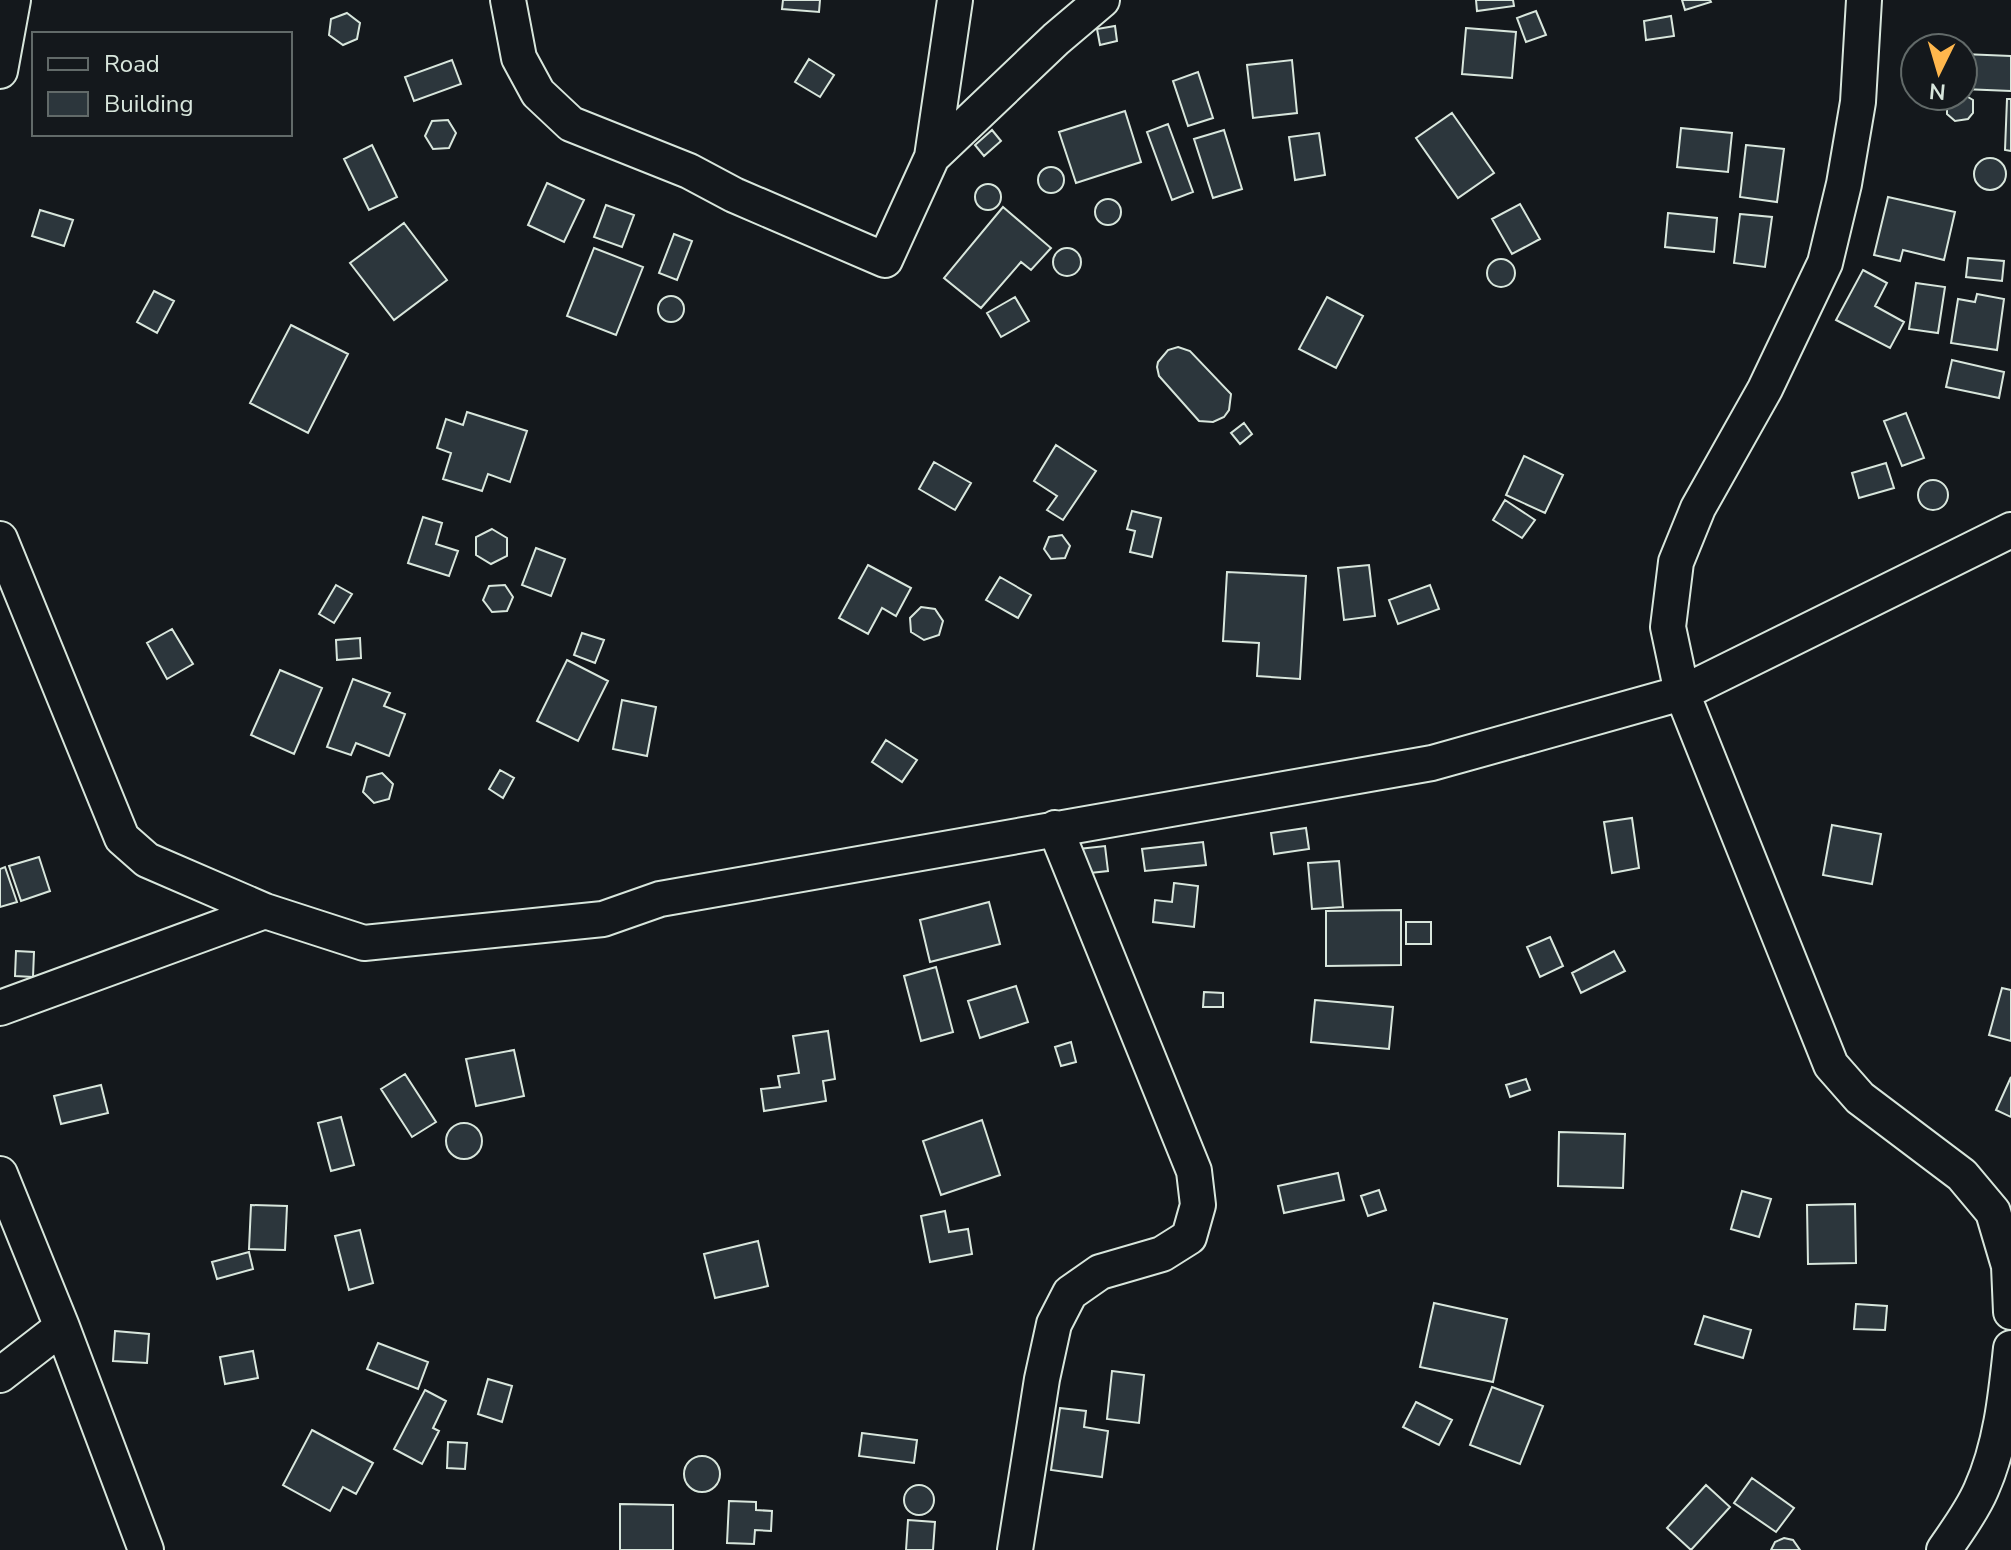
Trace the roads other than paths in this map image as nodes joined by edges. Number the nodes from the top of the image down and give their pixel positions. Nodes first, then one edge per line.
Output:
1 (13, 0) edge
2 (508, 0) edge
3 (955, 0) edge
4 (1102, 0) edge
5 (1864, 0) edge
6 (0, 71) edge
7 (932, 157) junction
8 (2011, 530) edge
9 (0, 539) edge
10 (1682, 693) junction
11 (1055, 828) junction
12 (265, 911) junction
13 (0, 1008) edge
14 (0, 1174) edge
15 (2011, 1312) edge
16 (62, 1327) junction
17 (2011, 1348) edge
18 (0, 1375) edge
19 (146, 1550) edge
20 (1015, 1550) edge
21 (1944, 1550) edge

1 - 6 street
2 - 7 street
3 - 7 street
4 - 7 street
5 - 10 street
8 - 10 street
9 - 12 street
10 - 11 street
10 - 15 street
11 - 12 street
11 - 20 street
12 - 13 street
14 - 16 street
16 - 18 street
16 - 19 street
17 - 21 street

